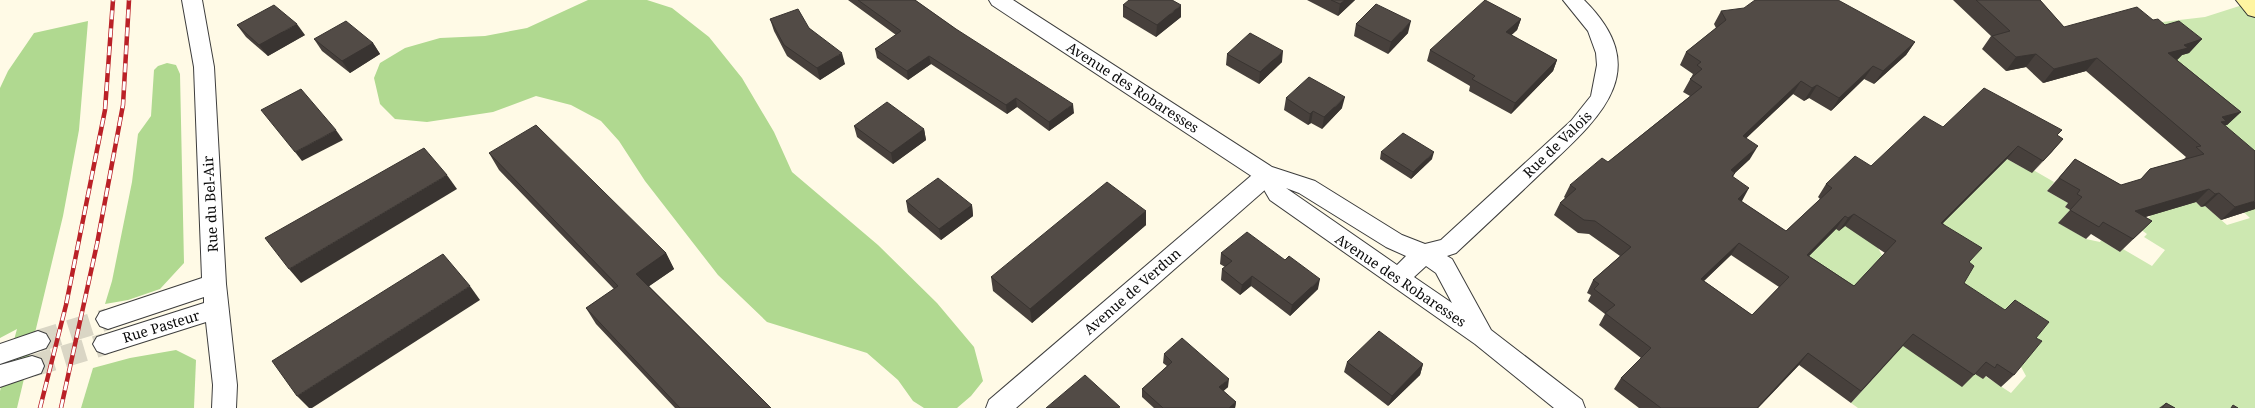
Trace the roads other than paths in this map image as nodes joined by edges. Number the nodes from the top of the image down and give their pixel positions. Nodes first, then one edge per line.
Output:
1 (192, 0) edge
2 (999, 0) edge
3 (1573, 0) edge
4 (2246, 0) edge
5 (2255, 10) edge
6 (1266, 175) junction
7 (1424, 253) junction
8 (1446, 256) junction
9 (1398, 278) junction
10 (214, 284) junction
11 (1417, 291) junction
12 (216, 309) junction
13 (108, 319) tunnel mouth
14 (1483, 337) junction
15 (38, 341) tunnel mouth
16 (105, 344) tunnel mouth
17 (0, 354) edge
18 (32, 366) tunnel mouth
19 (0, 376) edge
20 (224, 408) edge
21 (998, 408) edge
22 (1573, 408) edge

1 - 10 street, Rue du Bel-Air
2 - 6 street, Avenue des Robaresses
3 - 8 street, Rue de Valois
4 - 5 main road
6 - 7 street, Avenue des Robaresses
6 - 9 street, Avenue des Robaresses
6 - 21 street, Avenue de Verdun
7 - 8 street, Avenue des Robaresses
7 - 9 street
8 - 11 street, Rue de Valois
8 - 14 street, Avenue des Robaresses
9 - 11 street, Avenue des Robaresses
10 - 12 street, Rue du Bel-Air
10 - 13 street, Rue Pasteur
11 - 14 street, Avenue des Robaresses
12 - 16 street, Rue Pasteur
12 - 20 street, Rue du Bel-Air
14 - 22 street, Avenue des Robaresses
15 - 17 street
18 - 19 street

